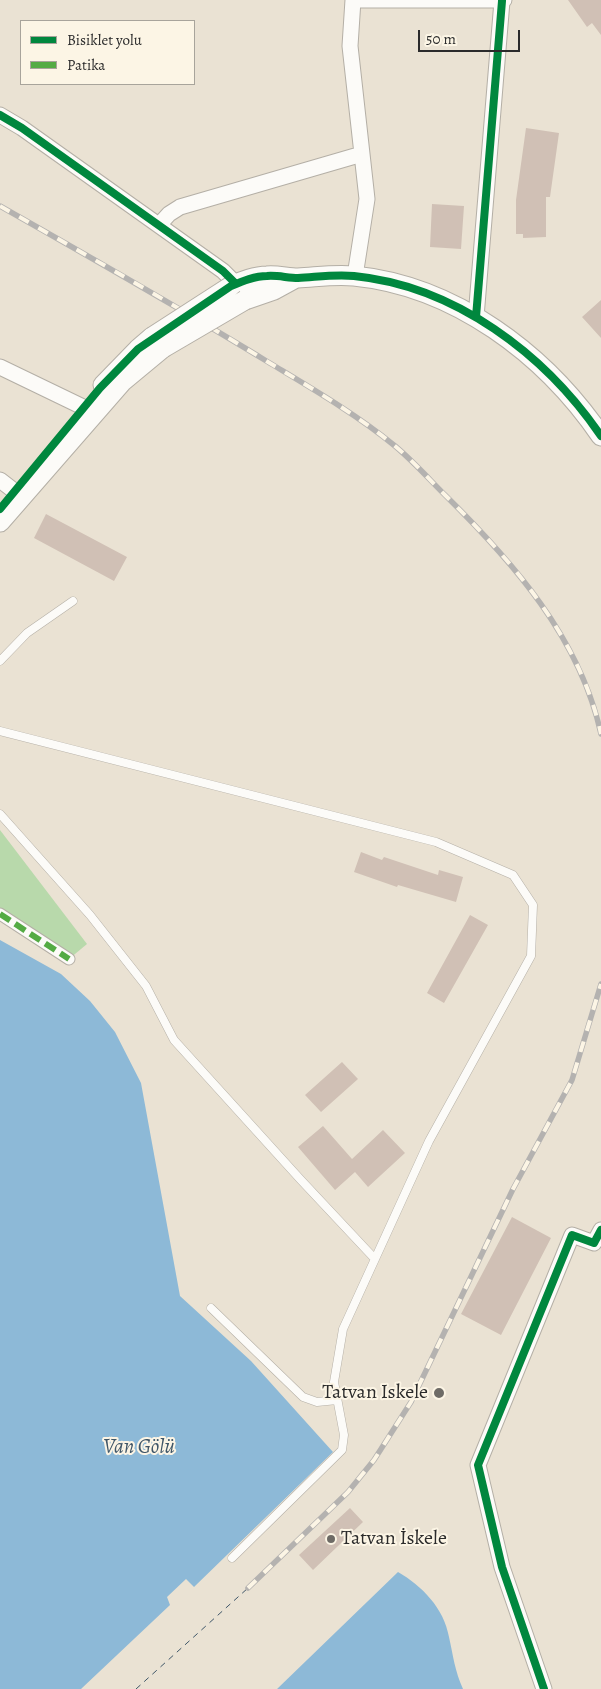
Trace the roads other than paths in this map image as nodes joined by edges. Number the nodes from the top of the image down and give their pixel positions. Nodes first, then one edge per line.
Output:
1 (353, 0) edge
2 (503, 1) edge
3 (0, 115) edge
4 (362, 154) junction
5 (159, 225) junction
6 (355, 276) junction
7 (237, 290) junction
8 (476, 317) junction
9 (158, 343) junction
10 (0, 367) edge
11 (85, 408) junction
12 (601, 436) edge
13 (0, 480) edge
14 (19, 494) junction
15 (0, 509) edge
16 (0, 522) edge
17 (73, 601) dead end
18 (0, 661) edge
19 (0, 731) edge
20 (0, 814) edge
21 (0, 914) edge
22 (69, 959) dead end
23 (601, 1230) edge
24 (376, 1259) junction
25 (211, 1308) dead end
26 (337, 1400) junction
27 (232, 1558) dead end
28 (544, 1689) edge

1 - 2 street
1 - 4 street
2 - 8 street
3 - 5 street
4 - 5 street
4 - 6 street
5 - 7 street
6 - 7 street
6 - 8 street
7 - 9 street, bridge
8 - 12 street
9 - 11 street
9 - 14 street
10 - 11 street
11 - 14 street
13 - 14 street
14 - 15 street
14 - 16 street
17 - 18 lane
19 - 24 lane
20 - 24 lane
21 - 22 street
23 - 28 street
24 - 26 lane
25 - 26 lane
26 - 27 lane

